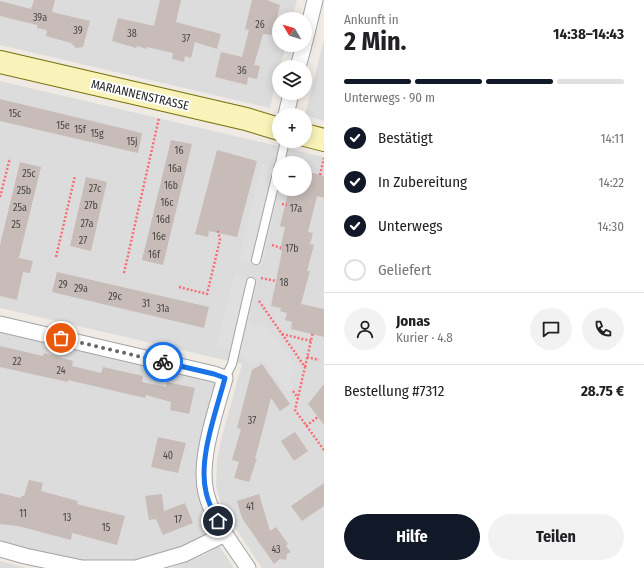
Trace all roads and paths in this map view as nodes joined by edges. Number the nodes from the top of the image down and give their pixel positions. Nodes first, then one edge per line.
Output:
1 (315, 0) edge
2 (312, 12) edge
3 (0, 62) edge
4 (159, 119) dead end
5 (272, 127) edge
6 (312, 137) edge
7 (324, 140) edge
8 (10, 158) dead end
9 (324, 158) edge
10 (320, 175) dead end
11 (75, 176) dead end
12 (272, 193) edge
13 (0, 197) edge
14 (218, 231) dead end
15 (269, 245) dead end
16 (281, 248) dead end
17 (56, 257) dead end
18 (256, 260) dead end
19 (124, 273) dead end
20 (261, 278) dead end
21 (276, 281) dead end
22 (251, 282) dead end
23 (179, 287) dead end
24 (256, 297) dead end
25 (0, 324) edge
26 (313, 332) dead end
27 (282, 334) junction
28 (311, 341) junction
29 (307, 357) junction
30 (319, 360) dead end
31 (305, 367) junction
32 (225, 378) junction
33 (293, 391) dead end
34 (298, 398) junction
35 (318, 417) dead end
36 (306, 426) junction
37 (324, 450) edge
38 (225, 534) junction
39 (0, 550) edge
40 (248, 568) edge

1 - 2 street
3 - 5 street, MARIANNENSTRASSE
4 - 19 path
6 - 7 street
8 - 13 path
9 - 10 path
11 - 17 path
12 - 18 lane
14 - 23 path
15 - 16 path
20 - 21 path
22 - 32 lane
24 - 27 path
25 - 32 street
26 - 28 path
27 - 28 path
27 - 31 path
28 - 29 path
29 - 30 path
29 - 31 path
31 - 34 path
32 - 38 street
33 - 34 path
34 - 36 path
35 - 36 path
36 - 37 path
38 - 39 street
38 - 40 street

